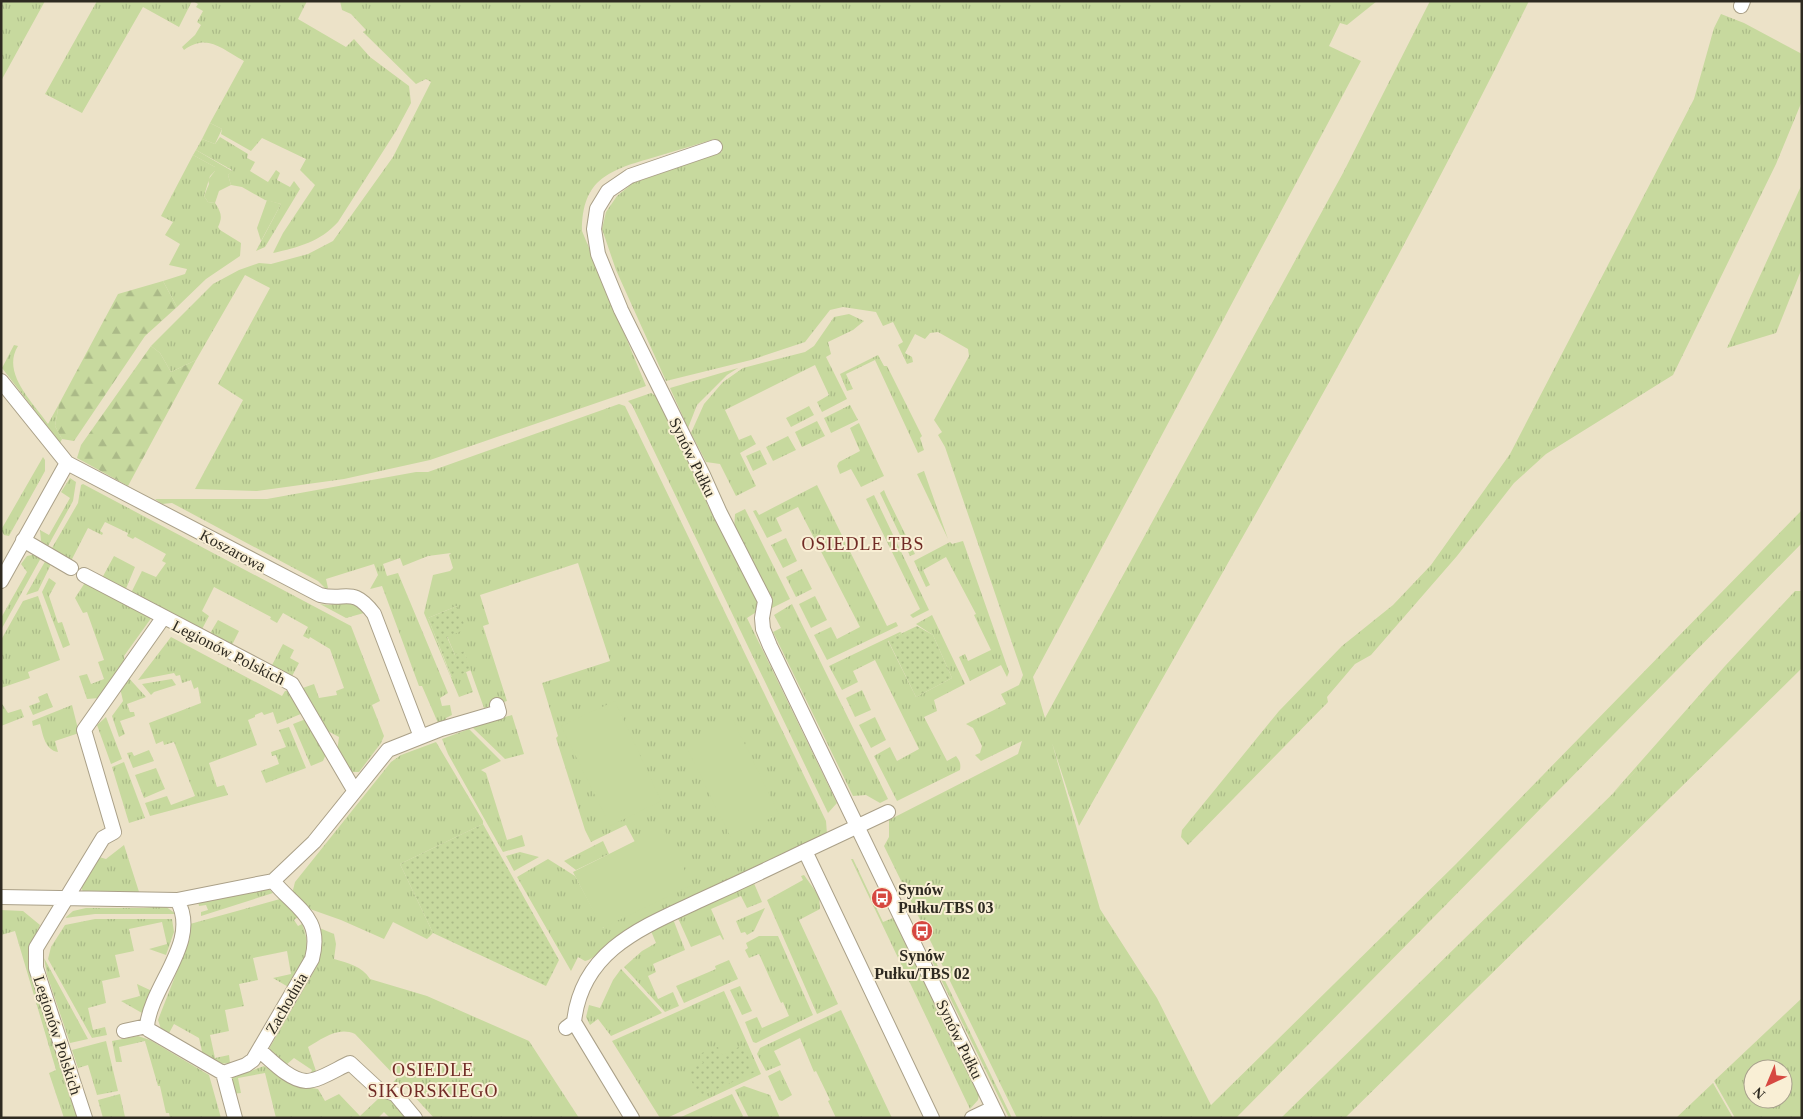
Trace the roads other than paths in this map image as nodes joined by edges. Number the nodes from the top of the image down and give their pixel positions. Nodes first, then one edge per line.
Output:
1 (715, 147) dead end
2 (1, 381) edge
3 (67, 463) junction
4 (23, 540) junction
5 (71, 568) dead end
6 (84, 575) dead end
7 (1, 581) edge
8 (163, 618) junction
9 (497, 705) dead end
10 (421, 737) junction
11 (354, 790) junction
12 (888, 812) dead end
13 (856, 826) junction
14 (805, 851) junction
15 (273, 881) junction
16 (1, 897) edge
17 (64, 899) junction
18 (177, 900) junction
19 (147, 1026) junction
20 (124, 1031) dead end
21 (259, 1050) junction
22 (223, 1073) junction
23 (996, 1113) edge
24 (85, 1118) edge
25 (235, 1118) edge
26 (415, 1118) edge
27 (632, 1118) edge
28 (932, 1118) edge
29 (972, 1118) edge

1 - 13 street, Synów Pułku
2 - 3 street, Koszarowa
3 - 4 street
3 - 10 street, Koszarowa
4 - 5 street
4 - 7 street
6 - 8 street, Legionów Polskich
8 - 11 street, Legionów Polskich
8 - 17 street, Legionów Polskich
9 - 10 street
10 - 11 street
11 - 15 street
12 - 13 street
13 - 14 street
13 - 23 street, Synów Pułku
14 - 27 street
14 - 28 street
15 - 18 street
15 - 21 street, Zachodnia
16 - 17 street
17 - 18 street
17 - 24 street, Legionów Polskich
18 - 19 street
19 - 20 street
19 - 22 street
21 - 22 street, Zachodnia
21 - 26 street
22 - 25 street
23 - 29 street

